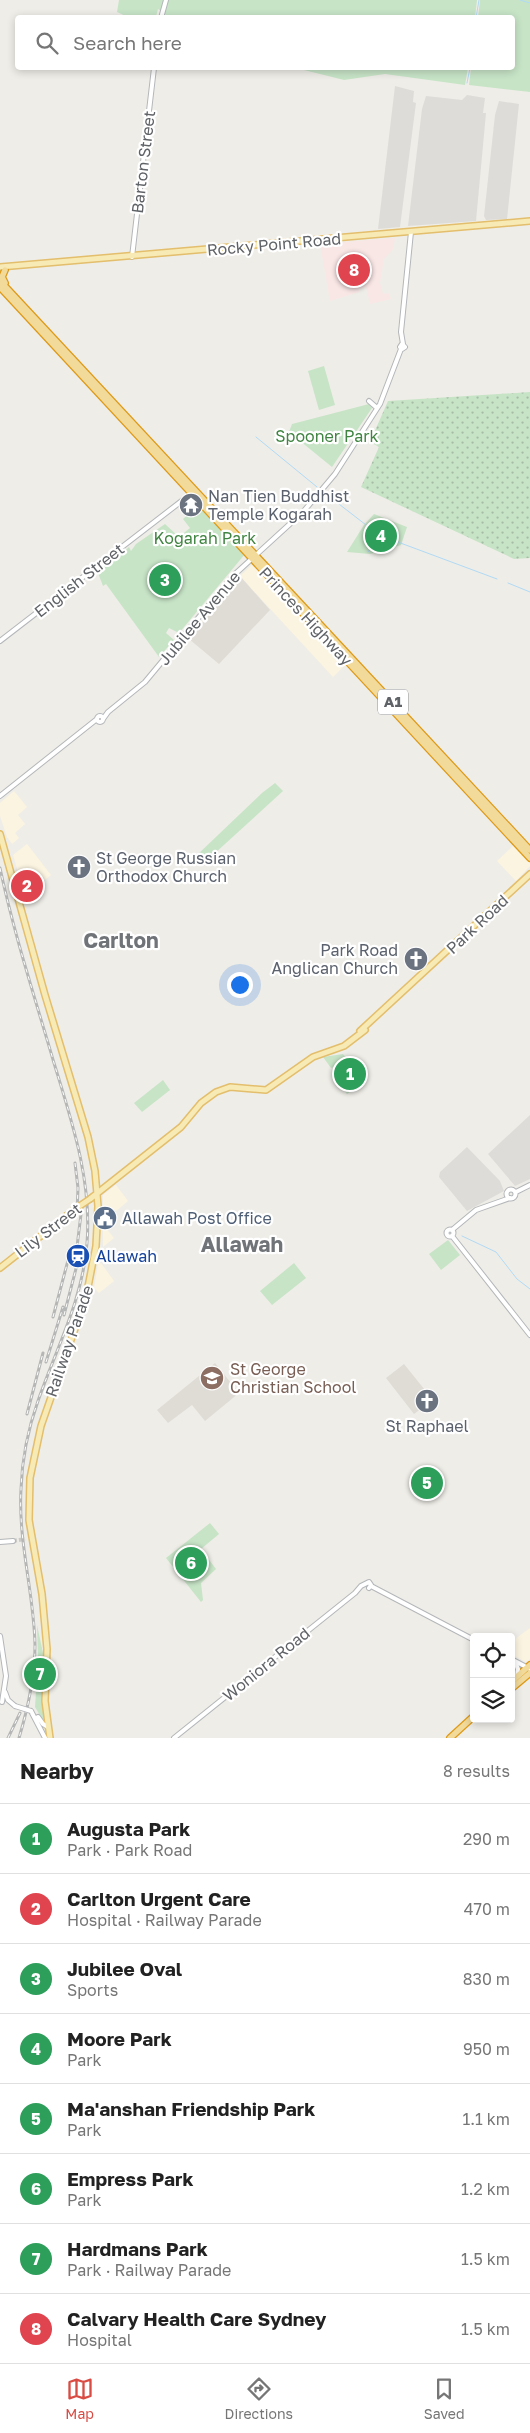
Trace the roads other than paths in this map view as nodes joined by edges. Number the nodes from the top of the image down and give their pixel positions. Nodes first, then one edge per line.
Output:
1 (166, 0) edge
2 (162, 15) edge
3 (154, 70) edge
4 (530, 222) edge
5 (412, 232) junction
6 (132, 257) junction
7 (2, 269) edge
8 (0, 281) edge
9 (0, 287) edge
10 (14, 294) junction
11 (369, 401) dead end
12 (378, 408) junction
13 (192, 492) junction
14 (254, 556) junction
15 (0, 641) edge
16 (0, 796) edge
17 (0, 834) edge
18 (530, 850) edge
19 (530, 858) edge
20 (530, 874) edge
21 (230, 1087) joint
22 (530, 1185) edge
23 (516, 1192) junction
24 (97, 1193) junction
25 (507, 1193) junction
26 (510, 1198) junction
27 (496, 1202) junction
28 (0, 1268) edge
29 (530, 1335) edge
30 (13, 1541) tunnel mouth
31 (0, 1542) edge
32 (0, 1636) edge
33 (470, 1638) edge
34 (515, 1661) edge
35 (515, 1664) edge
36 (529, 1669) edge
37 (517, 1676) joint
38 (515, 1685) edge
39 (5, 1690) junction
40 (1, 1702) edge
41 (15, 1706) junction
42 (31, 1710) junction
43 (470, 1721) edge
44 (48, 1727) junction
45 (45, 1738) edge
46 (50, 1738) edge
47 (174, 1738) edge
48 (450, 1738) edge

1 - 2 street
3 - 6 street, Barton Street
4 - 5 main road, Rocky Point Road
5 - 6 main road, Rocky Point Road
5 - 12 street, Jubilee Avenue
6 - 7 main road, Rocky Point Road
7 - 10 highway
8 - 10 highway, Princes Highway / A1
9 - 13 highway, Princes Highway / A1
10 - 14 highway, Princes Highway / A1
11 - 12 street
12 - 14 street, Jubilee Avenue
13 - 14 highway, Princes Highway / A1
13 - 15 street, English Street
14 - 16 street, Jubilee Avenue
14 - 18 highway, Princes Highway / A1
14 - 19 highway, Princes Highway / A1
17 - 24 main road, Railway Parade
20 - 21 main road, Park Road
21 - 24 main road, Lily Street
22 - 23 street
23 - 25 street
23 - 26 street
24 - 28 main road, Lily Street, bridge
24 - 44 main road, Railway Parade
25 - 26 street
25 - 27 street
26 - 27 street
27 - 29 street
30 - 31 street
32 - 39 street
33 - 47 street, Woniora Road
34 - 36 street
35 - 37 street
36 - 37 highway
36 - 38 highway
39 - 40 street
39 - 41 street
40 - 41 street
41 - 42 street, bridge
42 - 44 street
42 - 45 street
43 - 48 highway
44 - 46 main road, Railway Parade

